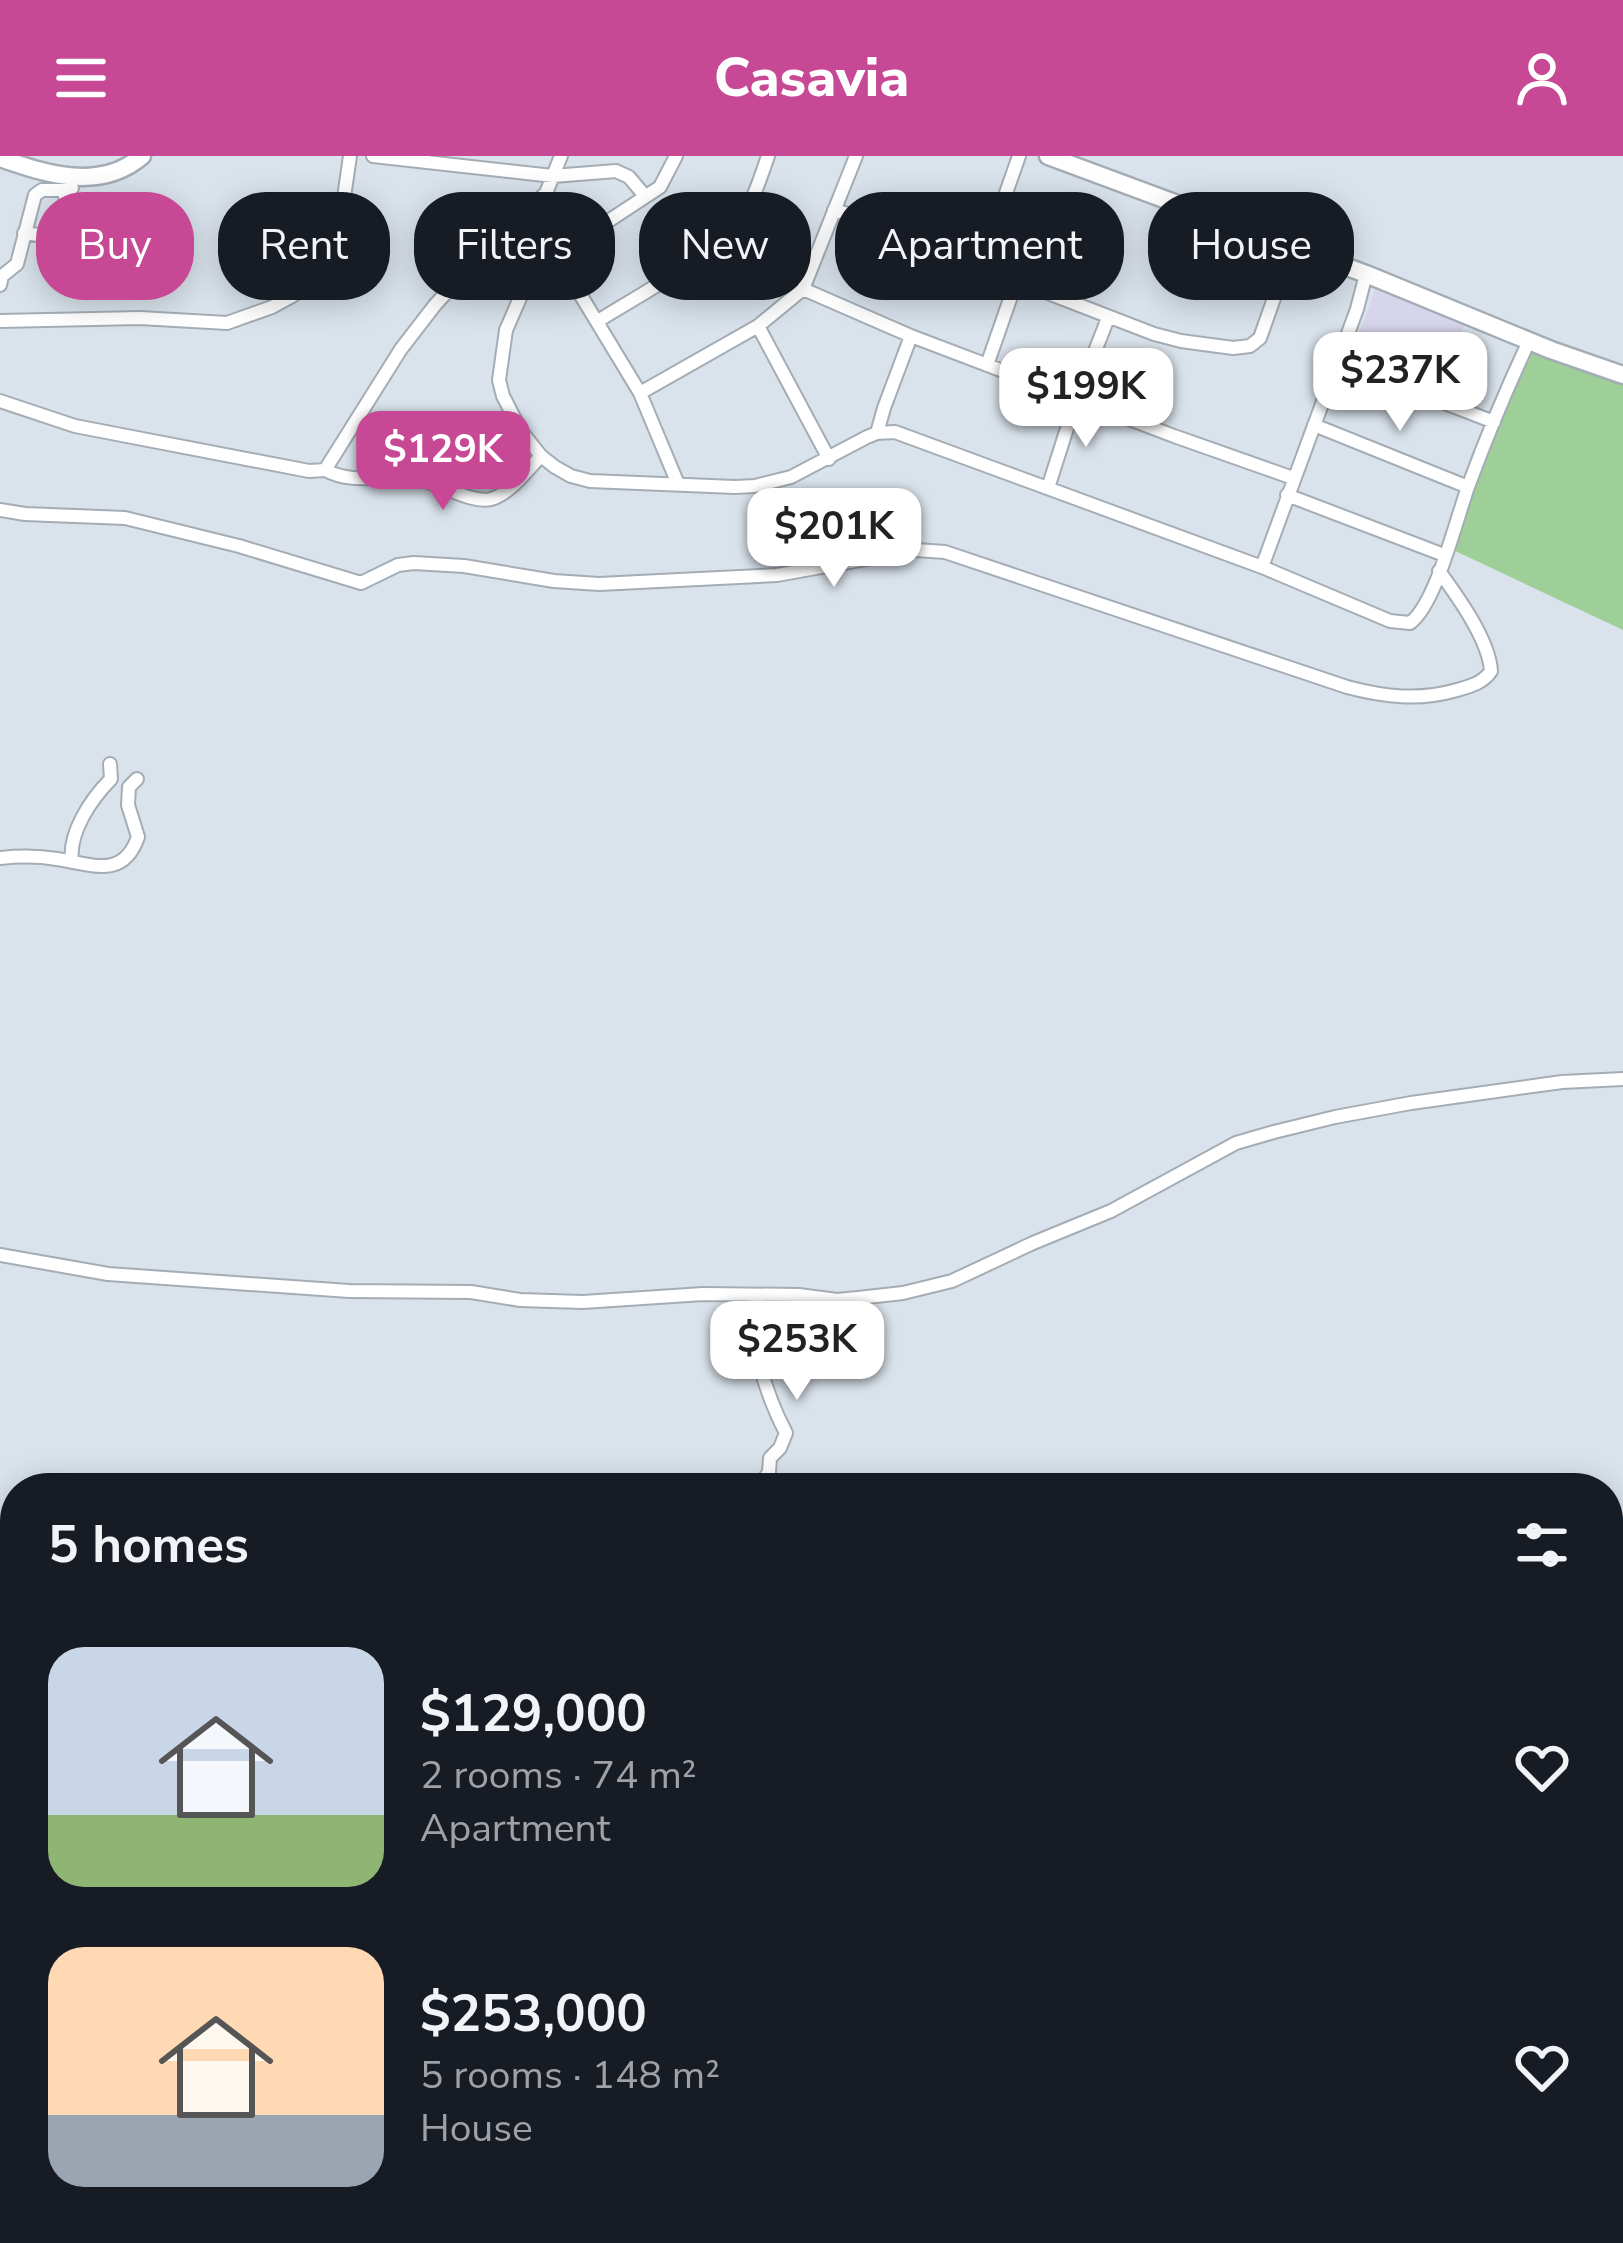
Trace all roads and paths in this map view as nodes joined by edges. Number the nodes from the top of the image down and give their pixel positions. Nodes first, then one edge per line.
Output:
1 (142, 156) edge
2 (350, 156) edge
3 (373, 156) edge
4 (561, 156) edge
5 (676, 156) edge
6 (768, 156) edge
7 (856, 156) edge
8 (1019, 156) edge
9 (1048, 156) edge
10 (0, 158) edge
11 (553, 176) junction
12 (86, 178) junction
13 (68, 190) junction
14 (642, 192) edge
15 (652, 192) edge
16 (1006, 192) edge
17 (1148, 193) edge
18 (834, 210) joint
19 (24, 233) junction
20 (811, 269) edge
21 (1354, 270) edge
22 (1366, 274) junction
23 (0, 285) edge
24 (811, 292) edge
25 (519, 300) edge
26 (584, 300) edge
27 (790, 300) edge
28 (1010, 300) edge
29 (1062, 300) edge
30 (1274, 300) edge
31 (1108, 318) junction
32 (0, 321) edge
33 (598, 321) junction
34 (758, 326) junction
35 (911, 336) junction
36 (1529, 341) junction
37 (1336, 361) junction
38 (987, 365) junction
39 (1623, 375) edge
40 (640, 393) junction
41 (1077, 397) junction
42 (0, 401) edge
43 (1494, 422) junction
44 (1314, 425) junction
45 (877, 433) junction
46 (541, 456) junction
47 (829, 459) junction
48 (325, 470) junction
49 (1293, 478) junction
50 (678, 484) junction
51 (1468, 487) junction
52 (1048, 488) junction
53 (1287, 495) junction
54 (0, 510) edge
55 (1444, 555) junction
56 (1262, 567) junction
57 (1439, 571) junction
58 (110, 764) dead end
59 (137, 779) dead end
60 (1, 842) edge
61 (0, 856) edge
62 (72, 862) junction
63 (1623, 1079) edge
64 (0, 1255) edge
65 (757, 1296) junction
66 (768, 1473) edge

1 - 12 main road
2 - 32 street
3 - 11 street
4 - 11 street
5 - 15 street
6 - 33 street
7 - 18 street
8 - 16 street
9 - 17 main road
10 - 12 main road
11 - 14 street
11 - 48 street
12 - 13 street
13 - 19 street
13 - 19 street
18 - 20 street
19 - 23 street
21 - 22 main road
22 - 36 main road
22 - 37 street
24 - 35 street
25 - 46 street
26 - 33 street
27 - 34 street
28 - 38 street
29 - 31 street
30 - 31 street
31 - 41 street
33 - 40 street
34 - 40 street
34 - 47 street
35 - 38 street
35 - 45 street
36 - 39 main road
36 - 43 street
37 - 43 street
37 - 44 street
38 - 41 street
40 - 50 street
41 - 49 street
41 - 52 street
42 - 48 street
43 - 51 street
44 - 49 street
44 - 51 street
45 - 47 street
45 - 52 street
46 - 48 street
46 - 50 street
47 - 50 street
49 - 53 street
51 - 55 street
52 - 56 street
53 - 55 street
53 - 56 street
54 - 57 street
55 - 57 street
56 - 57 street
58 - 62 street
59 - 62 street
60 - 61 street
61 - 62 street
63 - 65 street
64 - 65 street
65 - 66 street

